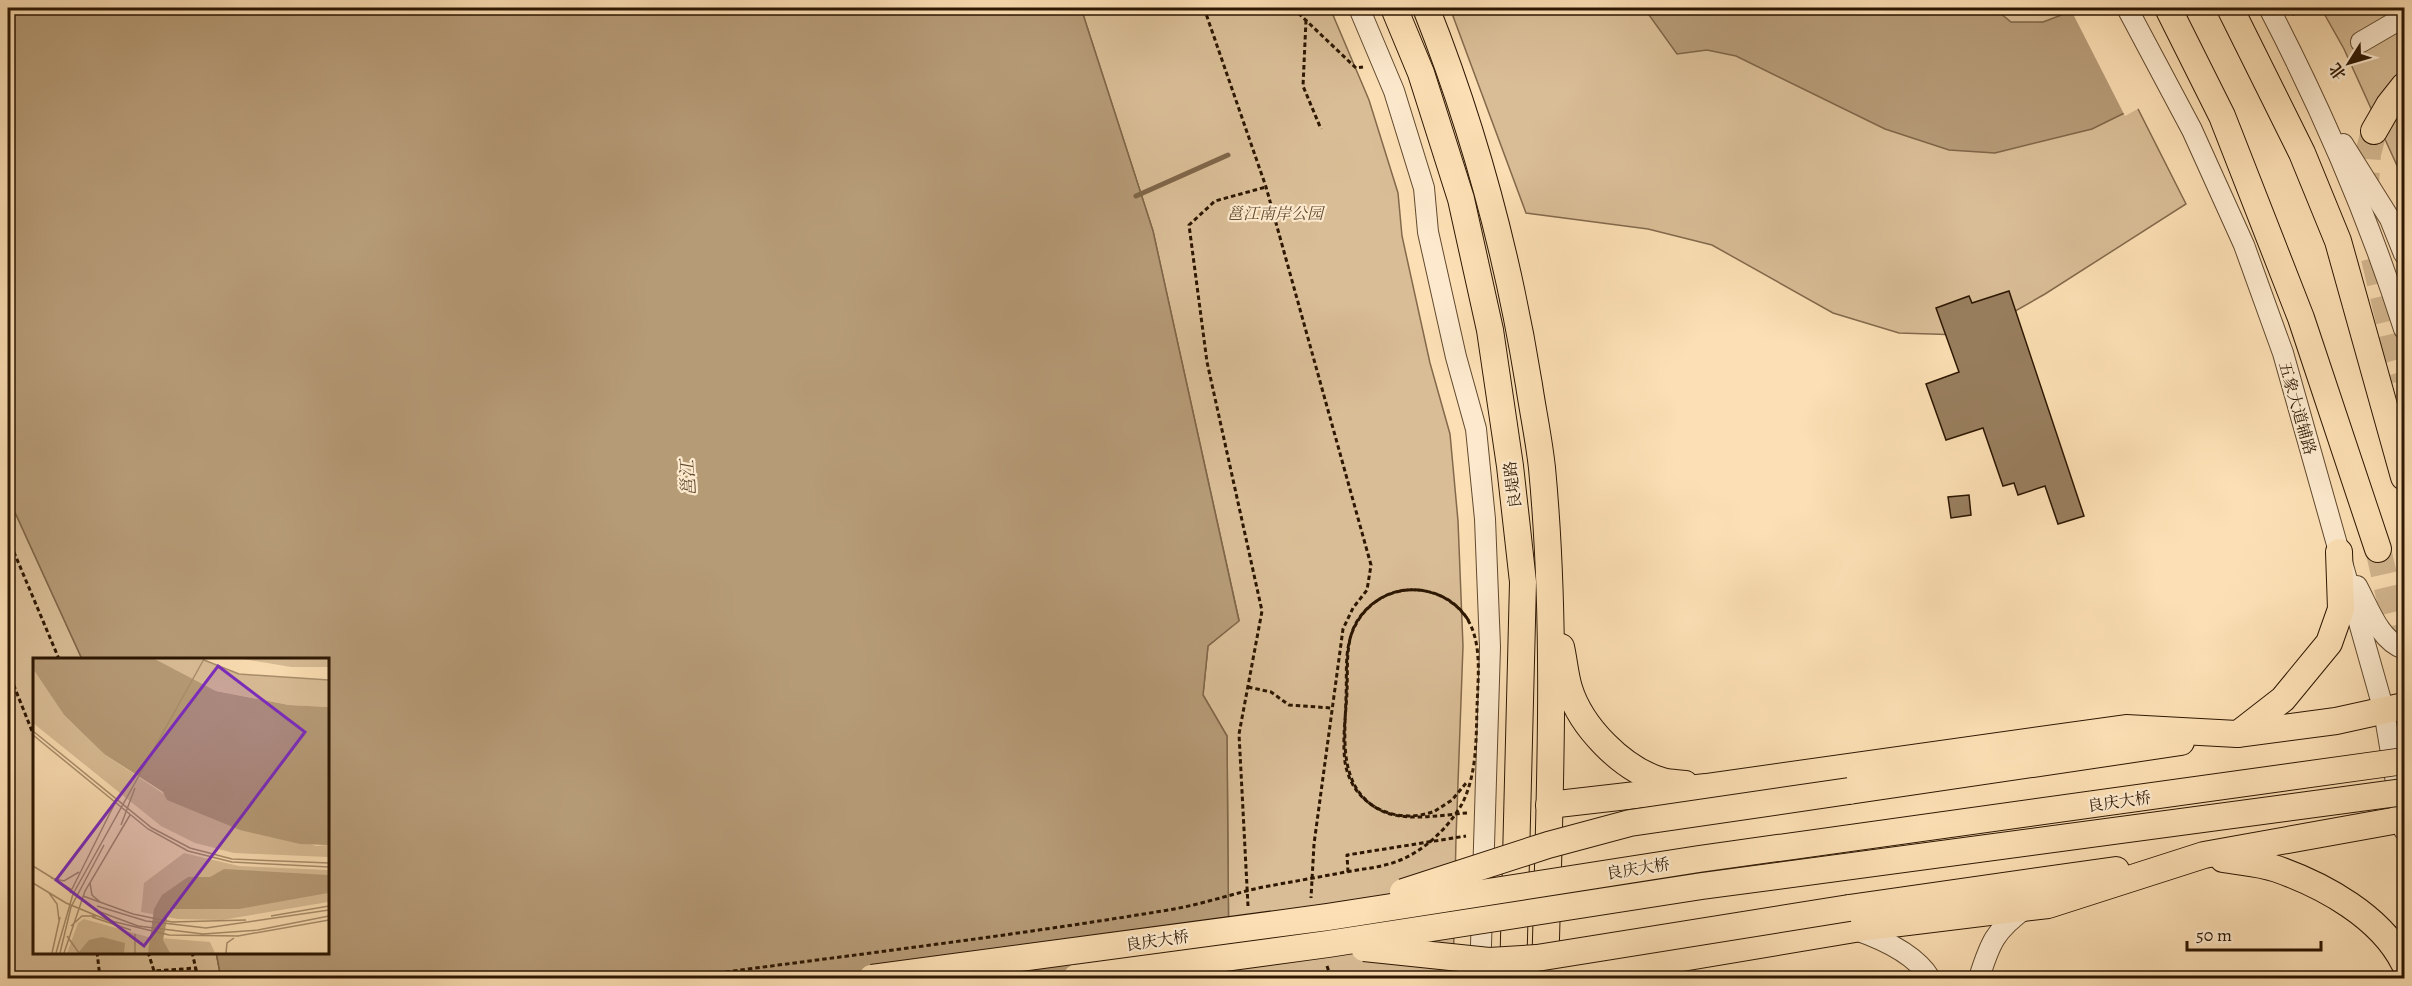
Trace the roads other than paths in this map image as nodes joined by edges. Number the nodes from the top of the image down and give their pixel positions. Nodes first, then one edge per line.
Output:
1 (1359, 8) edge
2 (1394, 8) edge
3 (1426, 8) edge
4 (2127, 8) edge
5 (2168, 8) edge
6 (2230, 8) edge
7 (2269, 8) edge
8 (2404, 17) edge
9 (2361, 42) dead end
10 (2404, 86) edge
11 (2315, 101) junction
12 (2374, 131) tunnel mouth
13 (2404, 254) edge
14 (2404, 329) edge
15 (2404, 477) edge
16 (2378, 549) tunnel mouth
17 (2339, 552) junction
18 (1551, 603) junction
19 (2404, 649) edge
20 (2394, 708) edge
21 (2237, 734) junction
22 (2404, 750) edge
23 (2404, 761) edge
24 (2344, 769) junction
25 (1706, 787) junction
26 (2404, 792) edge
27 (1549, 805) junction
28 (2404, 823) edge
29 (2204, 855) junction
30 (2028, 907) junction
31 (1321, 912) junction
32 (1851, 918) junction
33 (1327, 954) junction
34 (1680, 958) junction
35 (2404, 963) edge
36 (872, 978) edge
37 (1076, 978) edge
38 (1480, 978) edge
39 (1513, 978) edge
40 (1545, 978) edge
41 (1562, 978) edge
42 (1634, 978) edge
43 (1930, 978) edge
44 (1979, 978) edge

1 - 38 street
2 - 39 main road, 良堤路
3 - 18 main road, 良堤路
4 - 17 street, 五象大道辅路
5 - 16 main road
6 - 15 main road
7 - 11 street
8 - 9 street
10 - 12 main road
11 - 13 street
11 - 14 street
17 - 19 street
17 - 20 street, 五象大道辅路
17 - 21 main road
18 - 25 main road
18 - 27 main road, 良堤路
20 - 21 main road
20 - 28 street, 五象大道辅路
21 - 25 main road
21 - 31 main road, bridge
22 - 24 main road, bridge
23 - 24 main road, 良庆大桥, bridge
24 - 31 main road, 良庆大桥, bridge
25 - 27 main road
26 - 33 main road, 良庆大桥, bridge
27 - 40 main road, 良堤路
28 - 29 main road
29 - 30 main road
29 - 32 main road
29 - 35 main road
30 - 32 main road
30 - 44 street
31 - 36 main road, 良庆大桥, bridge
32 - 33 main road, bridge
32 - 34 main road
32 - 43 street
33 - 37 main road, 良庆大桥, bridge
34 - 41 main road
34 - 42 main road

